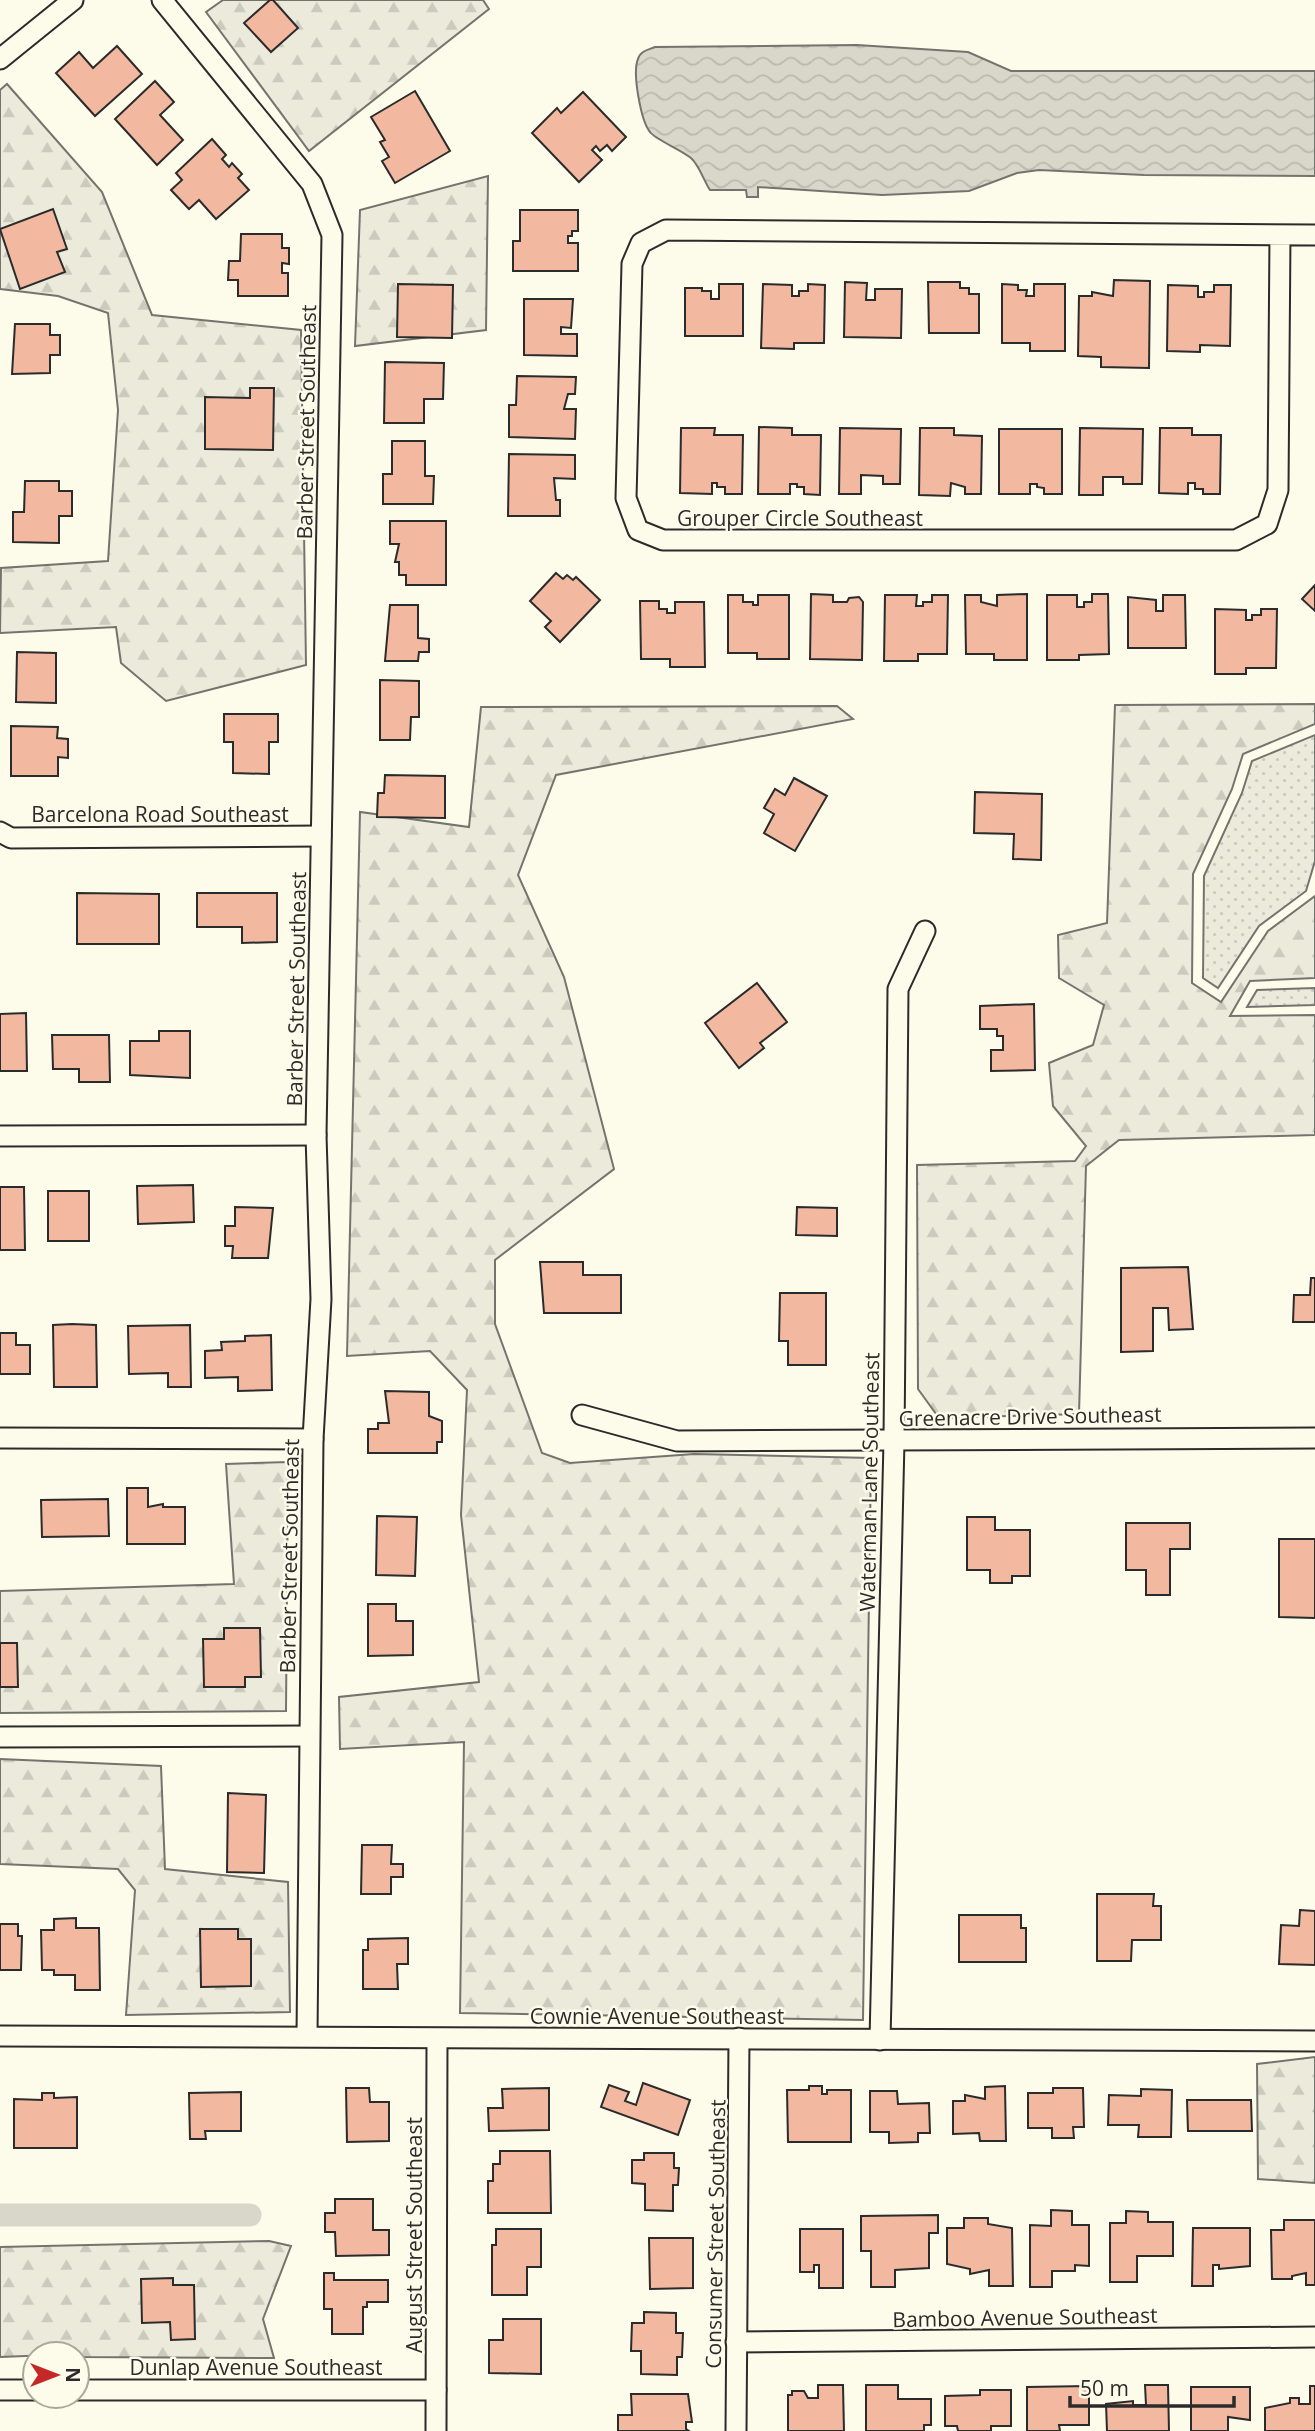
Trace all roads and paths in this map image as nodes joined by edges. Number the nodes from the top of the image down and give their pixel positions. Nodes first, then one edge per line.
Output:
1 (73, 0) edge
2 (162, 0) edge
3 (0, 59) edge
4 (1315, 235) edge
5 (1280, 236) junction
6 (0, 832) edge
7 (321, 836) junction
8 (925, 931) dead end
9 (316, 1135) junction
10 (0, 1136) edge
11 (582, 1415) dead end
12 (0, 1438) edge
13 (1315, 1438) edge
14 (313, 1439) junction
15 (894, 1441) junction
16 (309, 1736) junction
17 (0, 1737) edge
18 (0, 2036) edge
19 (307, 2036) junction
20 (739, 2038) junction
21 (437, 2040) junction
22 (880, 2040) junction
23 (1315, 2041) edge
24 (1315, 2337) edge
25 (736, 2342) junction
26 (0, 2390) edge
27 (21, 2390) edge
28 (91, 2390) edge
29 (436, 2390) junction
30 (436, 2431) edge
31 (736, 2431) edge

1 - 3 street
2 - 7 street, Barber Street Southeast
4 - 5 street, Grouper Circle Southeast
5 - 5 street, Grouper Circle Southeast
6 - 7 street, Barcelona Road Southeast
7 - 9 street, Barber Street Southeast
8 - 15 street, Waterman Lane Southeast
9 - 10 street
9 - 14 street, Barber Street Southeast
11 - 15 street, Greenacre Drive Southeast
12 - 14 street
13 - 15 street, Greenacre Drive Southeast
14 - 16 street, Barber Street Southeast
15 - 22 street, Waterman Lane Southeast
16 - 17 street
16 - 19 street, Barber Street Southeast
18 - 19 street, Cownie Avenue Southeast
19 - 21 street, Cownie Avenue Southeast
20 - 21 street, Cownie Avenue Southeast
20 - 22 street, Cownie Avenue Southeast
20 - 25 street, Consumer Street Southeast
21 - 29 street, August Street Southeast
22 - 23 street, Cownie Avenue Southeast
24 - 25 street, Bamboo Avenue Southeast
25 - 31 street, Consumer Street Southeast
26 - 27 street
28 - 29 street, Dunlap Avenue Southeast
29 - 30 street, August Street Southeast

